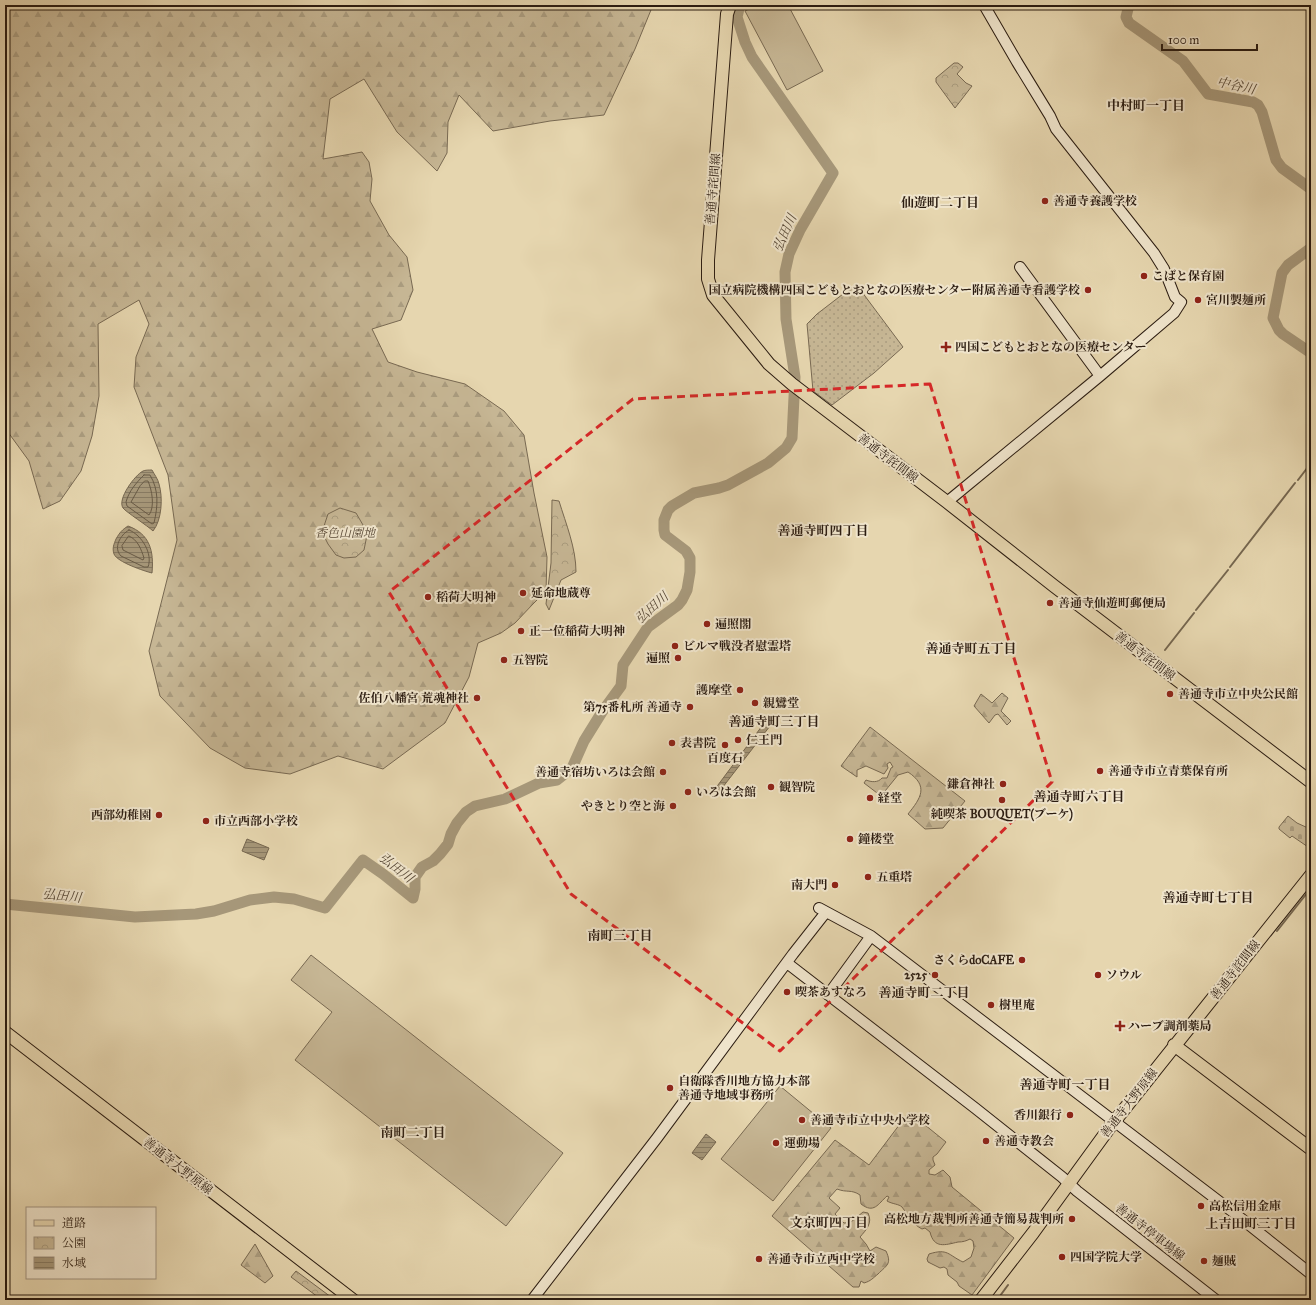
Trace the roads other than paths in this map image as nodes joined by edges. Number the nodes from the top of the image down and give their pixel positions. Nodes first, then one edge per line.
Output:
1 (730, 5) edge
2 (984, 5) edge
3 (1020, 267) dead end
4 (1100, 376) junction
5 (948, 502) junction
6 (1311, 782) edge
7 (1311, 876) edge
8 (872, 936) junction
9 (787, 963) junction
10 (828, 995) junction
11 (6, 1036) edge
12 (1174, 1045) junction
13 (1114, 1121) junction
14 (1311, 1149) edge
15 (1069, 1184) junction
16 (1311, 1274) edge
17 (353, 1300) edge
18 (532, 1300) edge
19 (981, 1300) edge
20 (1216, 1300) edge

1 - 5 main road, 善通寺詫間線
2 - 4 street
3 - 4 street
4 - 5 street
5 - 6 main road, 善通寺詫間線
7 - 12 main road, 善通寺詫間線
8 - 9 street
8 - 10 street
8 - 13 street
9 - 10 street, 善通寺停車場線
9 - 18 street
10 - 15 street, 善通寺停車場線
11 - 17 main road, 善通寺大野原線
12 - 13 main road, 善通寺大野原線
12 - 14 main road
13 - 15 main road, 善通寺大野原線
13 - 16 street
15 - 19 main road, 善通寺大野原線
15 - 20 street, 善通寺停車場線

